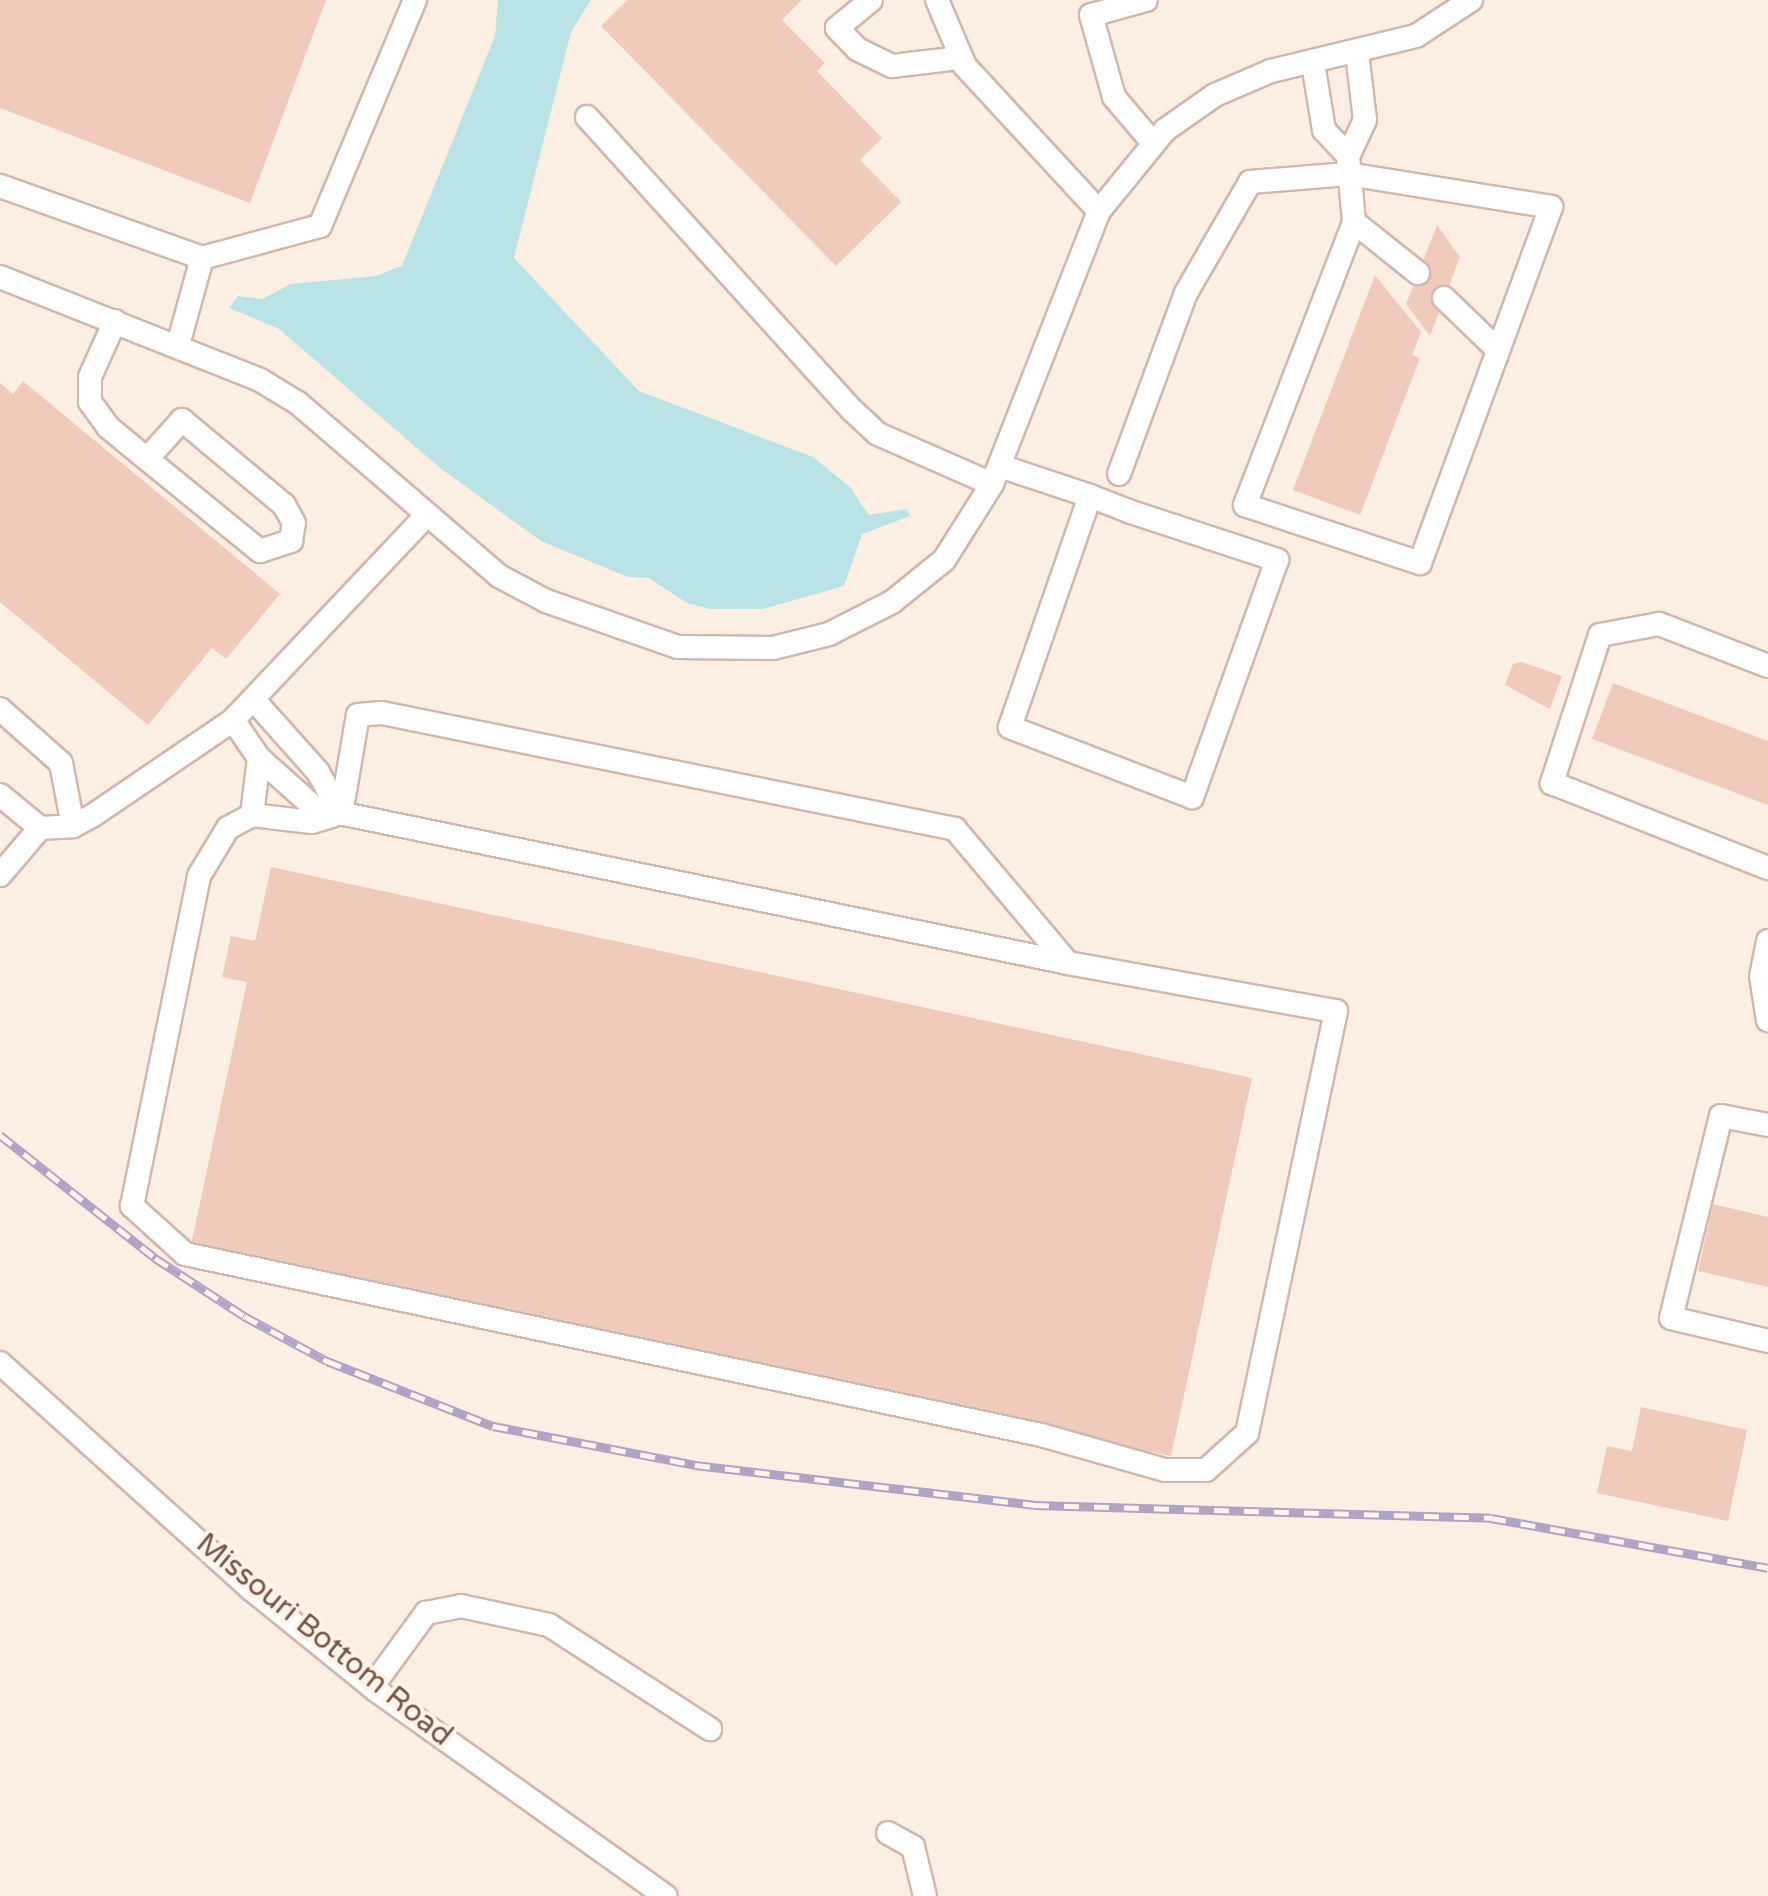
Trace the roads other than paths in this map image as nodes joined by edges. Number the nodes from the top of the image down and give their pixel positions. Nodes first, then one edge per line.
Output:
1 (415, 0) edge
2 (871, 0) edge
3 (936, 0) edge
4 (1146, 0) edge
5 (1471, 0) edge
6 (1357, 53) junction
7 (959, 58) junction
8 (1313, 62) junction
9 (588, 117) dead end
10 (1153, 143) junction
11 (1348, 165) junction
12 (0, 186) edge
13 (1100, 211) junction
14 (1354, 222) junction
15 (202, 258) junction
16 (1418, 273) dead end
17 (0, 277) edge
18 (1444, 298) dead end
19 (115, 321) junction
20 (178, 345) junction
21 (1496, 348) junction
22 (147, 460) junction
23 (1119, 474) dead end
24 (996, 475) junction
25 (1090, 496) junction
26 (424, 518) junction
27 (1768, 666) edge
28 (253, 699) junction
29 (0, 709) edge
30 (233, 720) junction
31 (258, 758) junction
32 (0, 795) edge
33 (342, 814) junction
34 (252, 815) junction
35 (74, 826) junction
36 (40, 828) junction
37 (1768, 868) edge
38 (0, 876) edge
39 (1768, 940) edge
40 (1068, 963) junction
41 (1768, 1020) edge
42 (1768, 1125) edge
43 (1768, 1341) edge
44 (0, 1363) edge
45 (372, 1687) junction
46 (710, 1729) dead end
47 (888, 1833) dead end
48 (664, 1896) edge
49 (925, 1896) edge

1 - 15 street
2 - 7 street
3 - 7 street
4 - 10 street
5 - 6 street
6 - 8 street
6 - 11 street
7 - 13 street
8 - 10 street
8 - 11 street
9 - 24 street
10 - 13 street
11 - 14 street
11 - 21 street
11 - 23 street
12 - 15 street
13 - 24 street
14 - 16 street
14 - 21 street
15 - 20 street
17 - 19 street
18 - 21 street
19 - 20 street
19 - 22 street
20 - 26 street
22 - 22 street
24 - 25 street
24 - 26 street
25 - 25 street
26 - 28 street
27 - 37 street
28 - 30 street
28 - 33 street
29 - 35 street
30 - 31 street
30 - 35 street
31 - 33 street
31 - 34 street
32 - 36 street
33 - 34 street
33 - 40 street
33 - 40 street
34 - 40 street
35 - 36 street
36 - 38 street
39 - 41 street
42 - 43 street
44 - 45 street, Missouri Bottom Road
45 - 46 street
45 - 48 street, Missouri Bottom Road
47 - 49 street

